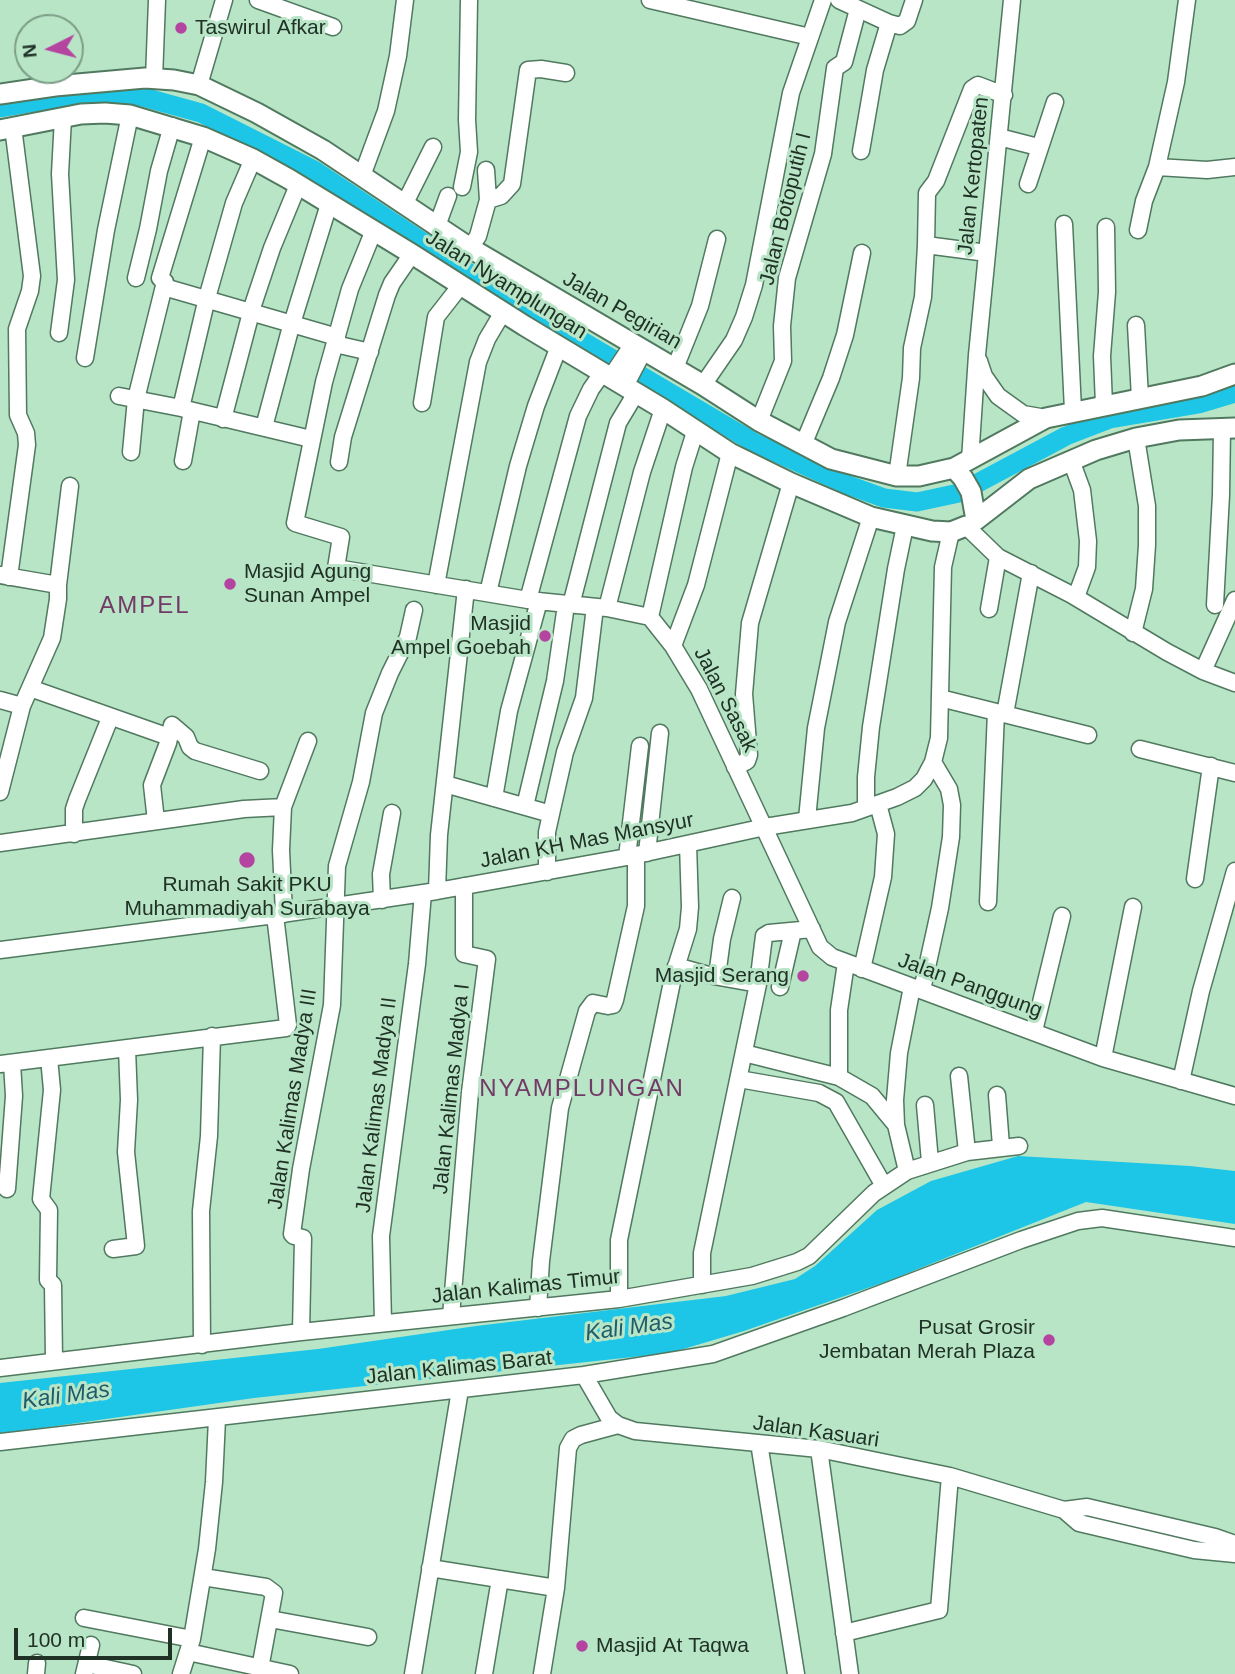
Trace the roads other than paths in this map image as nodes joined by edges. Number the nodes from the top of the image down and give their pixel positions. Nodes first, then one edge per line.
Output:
1 (157, 0) edge
2 (224, 0) edge
3 (258, 0) edge
4 (405, 0) edge
5 (469, 0) edge
6 (650, 0) edge
7 (823, 0) edge
8 (839, 0) edge
9 (914, 0) edge
10 (1012, 0) edge
11 (1187, 0) edge
12 (858, 9) junction
13 (889, 23) junction
14 (333, 27) dead end
15 (810, 37) junction
16 (566, 73) dead end
17 (150, 78) junction
18 (199, 85) junction
19 (0, 93) edge
20 (1004, 94) junction
21 (1055, 102) dead end
22 (130, 115) junction
23 (63, 118) junction
24 (172, 126) junction
25 (6, 128) edge
26 (203, 137) junction
27 (999, 137) junction
28 (1038, 147) junction
29 (433, 148) dead end
30 (861, 151) dead end
31 (253, 159) junction
32 (1157, 167) junction
33 (1235, 167) edge
34 (486, 170) dead end
35 (362, 176) junction
36 (1028, 184) dead end
37 (298, 185) junction
38 (488, 201) junction
39 (329, 204) junction
40 (404, 205) junction
41 (1063, 224) dead end
42 (437, 226) junction
43 (1106, 227) dead end
44 (374, 230) junction
45 (1138, 230) dead end
46 (717, 239) dead end
47 (926, 245) junction
48 (470, 248) junction
49 (862, 253) dead end
50 (988, 253) junction
51 (412, 254) junction
52 (135, 278) dead end
53 (461, 285) junction
54 (164, 287) junction
55 (207, 298) junction
56 (251, 312) junction
57 (503, 312) junction
58 (293, 322) junction
59 (1136, 325) dead end
60 (59, 333) dead end
61 (336, 340) junction
62 (559, 346) junction
63 (637, 350) junction
64 (370, 352) junction
65 (977, 355) junction
66 (85, 358) dead end
67 (675, 368) junction
68 (1235, 374) edge
69 (619, 380) junction
70 (703, 384) junction
71 (118, 396) dead end
72 (1140, 398) junction
73 (136, 399) junction
74 (422, 403) dead end
75 (1104, 405) junction
76 (663, 409) junction
77 (187, 410) junction
78 (1073, 410) junction
79 (1046, 418) junction
80 (223, 419) junction
81 (759, 421) junction
82 (264, 427) junction
83 (1228, 429) edge
84 (695, 432) junction
85 (1136, 438) junction
86 (311, 439) junction
87 (803, 445) junction
88 (131, 452) dead end
89 (730, 453) junction
90 (1071, 460) junction
91 (183, 461) dead end
92 (339, 462) dead end
93 (965, 470) junction
94 (897, 476) junction
95 (791, 483) junction
96 (70, 486) dead end
97 (976, 494) junction
98 (996, 505) junction
99 (871, 517) junction
100 (905, 526) junction
101 (964, 526) junction
102 (998, 557) junction
103 (1031, 573) junction
104 (4, 576) edge
105 (58, 585) junction
106 (436, 585) junction
107 (466, 589) junction
108 (488, 593) junction
109 (1076, 597) junction
110 (1235, 600) edge
111 (533, 601) junction
112 (569, 605) junction
113 (1215, 605) dead end
114 (601, 608) junction
115 (989, 609) dead end
116 (414, 610) dead end
117 (650, 617) junction
118 (1133, 633) junction
119 (673, 646) junction
120 (1203, 671) junction
121 (1235, 683) edge
122 (30, 688) junction
123 (940, 698) junction
124 (0, 699) edge
125 (22, 706) junction
126 (1000, 713) junction
127 (110, 718) junction
128 (660, 733) dead end
129 (1088, 735) dead end
130 (170, 737) junction
131 (308, 741) dead end
132 (640, 746) dead end
133 (1140, 749) dead end
134 (933, 762) junction
135 (1212, 766) junction
136 (735, 767) junction
137 (260, 771) dead end
138 (1235, 773) edge
139 (445, 784) junction
140 (0, 792) edge
141 (494, 798) junction
142 (526, 806) junction
143 (872, 806) junction
144 (283, 807) junction
145 (392, 813) dead end
146 (551, 814) junction
147 (807, 819) junction
148 (156, 821) junction
149 (765, 827) junction
150 (74, 834) junction
151 (0, 843) edge
152 (688, 844) junction
153 (637, 855) junction
154 (1235, 871) edge
155 (547, 872) junction
156 (1195, 879) dead end
157 (464, 886) junction
158 (430, 892) junction
159 (732, 898) dead end
160 (382, 900) junction
161 (988, 902) dead end
162 (336, 906) junction
163 (1133, 907) dead end
164 (279, 914) junction
165 (1062, 916) dead end
166 (812, 929) junction
167 (793, 931) junction
168 (0, 950) edge
169 (846, 962) junction
170 (677, 966) junction
171 (862, 969) junction
172 (718, 976) junction
173 (758, 984) junction
174 (780, 987) dead end
175 (917, 988) junction
176 (1034, 1031) junction
177 (212, 1036) junction
178 (127, 1049) junction
179 (744, 1054) junction
180 (49, 1058) junction
181 (1103, 1058) junction
182 (6, 1063) edge
183 (959, 1076) dead end
184 (839, 1077) junction
185 (738, 1079) junction
186 (1181, 1081) junction
187 (997, 1094) dead end
188 (1235, 1096) edge
189 (925, 1105) dead end
190 (896, 1125) junction
191 (1001, 1146) junction
192 (1019, 1146) dead end
193 (967, 1152) junction
194 (930, 1162) junction
195 (907, 1171) junction
196 (884, 1186) junction
197 (7, 1189) dead end
198 (1235, 1238) edge
199 (113, 1249) dead end
200 (702, 1284) junction
201 (619, 1299) junction
202 (538, 1308) junction
203 (451, 1316) junction
204 (383, 1323) junction
205 (301, 1332) junction
206 (202, 1345) junction
207 (54, 1360) junction
208 (0, 1368) edge
209 (584, 1375) junction
210 (460, 1390) junction
211 (217, 1419) junction
212 (618, 1425) junction
213 (0, 1442) edge
214 (759, 1443) junction
215 (819, 1449) junction
216 (950, 1476) junction
217 (1064, 1510) junction
218 (1235, 1544) edge
219 (1235, 1554) edge
220 (430, 1568) junction
221 (203, 1577) junction
222 (500, 1579) junction
223 (556, 1588) junction
224 (84, 1618) dead end
225 (270, 1619) junction
226 (844, 1633) junction
227 (368, 1637) dead end
228 (90, 1645) dead end
229 (190, 1645) junction
230 (85, 1669) edge
231 (260, 1670) edge
232 (133, 1674) edge
233 (181, 1674) edge
234 (290, 1674) edge
235 (413, 1674) edge
236 (484, 1674) edge
237 (542, 1674) edge
238 (796, 1674) edge
239 (850, 1674) edge

1 - 17 street
2 - 18 street
3 - 14 street
4 - 35 street
5 - 42 street
6 - 15 street
7 - 15 street
8 - 12 street
9 - 13 street
10 - 20 street, Jalan Kertopaten
11 - 32 street
12 - 13 street
12 - 81 street, Jalan Botoputih I
13 - 30 street
15 - 70 street
16 - 38 street
17 - 18 main road, Jalan Pegirian
17 - 19 main road, Jalan Pegirian
18 - 35 main road, Jalan Pegirian
20 - 27 street, Jalan Kertopaten
20 - 47 street
21 - 28 street
22 - 23 main road, Jalan Nyamplungan
22 - 24 main road, Jalan Nyamplungan
22 - 66 street
23 - 25 main road, Jalan Nyamplungan
23 - 60 street
24 - 26 main road, Jalan Nyamplungan
24 - 52 street
25 - 104 street
26 - 31 main road, Jalan Nyamplungan
26 - 54 street
27 - 28 street
27 - 50 street, Jalan Kertopaten
28 - 36 street
29 - 40 street
31 - 37 main road, Jalan Nyamplungan
31 - 55 street
32 - 33 street
32 - 45 street
34 - 38 street
35 - 40 main road, Jalan Pegirian
37 - 39 main road, Jalan Nyamplungan
37 - 56 street
38 - 48 street
39 - 44 main road, Jalan Nyamplungan
39 - 58 street
40 - 42 main road, Jalan Pegirian
41 - 78 street
42 - 48 main road, Jalan Pegirian
43 - 75 street
44 - 51 main road, Jalan Nyamplungan
44 - 61 street
46 - 67 street
47 - 50 street
47 - 94 street
48 - 63 main road, Jalan Pegirian
49 - 87 street
50 - 65 street, Jalan Kertopaten
51 - 53 main road, Jalan Nyamplungan
51 - 64 street
53 - 57 main road, Jalan Nyamplungan
53 - 74 street
54 - 55 street
54 - 73 street
55 - 56 street
55 - 77 street
56 - 58 street
56 - 80 street
57 - 62 main road, Jalan Nyamplungan
57 - 106 street
58 - 61 street
58 - 82 street
59 - 72 street
61 - 64 street
61 - 86 street
62 - 69 main road, Jalan Nyamplungan
62 - 108 street
63 - 67 main road, Jalan Pegirian
63 - 69 street
64 - 92 street
65 - 79 street
65 - 93 street, Jalan Kertopaten
67 - 70 main road, Jalan Pegirian
68 - 72 main road, Jalan Pegirian
69 - 76 main road, Jalan Nyamplungan
69 - 111 street
69 - 112 street
70 - 81 main road, Jalan Pegirian
71 - 73 street
72 - 75 main road, Jalan Pegirian
73 - 77 street
73 - 88 street
75 - 78 main road, Jalan Pegirian
76 - 84 main road, Jalan Nyamplungan
76 - 114 street
77 - 80 street
77 - 91 street
78 - 79 main road, Jalan Pegirian
79 - 93 main road, Jalan Pegirian
80 - 82 street
81 - 87 main road, Jalan Pegirian
82 - 86 street
83 - 85 main road
83 - 113 street
84 - 89 main road, Jalan Nyamplungan
84 - 117 street
85 - 90 main road
85 - 118 street
86 - 106 street
87 - 94 main road, Jalan Pegirian
89 - 95 main road, Jalan Nyamplungan
89 - 119 street
90 - 98 main road
90 - 109 street
93 - 94 main road, Jalan Pegirian
93 - 97 main road
95 - 99 main road, Jalan Nyamplungan
95 - 136 street
96 - 105 street
97 - 98 main road
97 - 101 main road
98 - 101 main road
99 - 100 main road, Jalan Nyamplungan
99 - 147 street
100 - 101 main road, Jalan Nyamplungan
100 - 143 street
101 - 102 street
101 - 123 street, Jalan KH Mas Mansyur
102 - 103 street
102 - 115 street
103 - 109 street
103 - 126 street
104 - 105 street
105 - 122 street
106 - 107 street
107 - 108 street
107 - 139 street, Jalan Kalimas Madya II
108 - 111 street
109 - 118 street
110 - 120 street
111 - 112 street
111 - 141 street
112 - 114 street
112 - 142 street
114 - 117 street
114 - 146 street
116 - 162 street
117 - 119 street, Jalan Sasak
118 - 120 street
119 - 136 street, Jalan Sasak
120 - 121 street
122 - 125 street
122 - 127 street
123 - 126 street
123 - 134 street, Jalan KH Mas Mansyur
124 - 125 street
125 - 140 street
126 - 129 street
126 - 161 street
127 - 130 street
127 - 150 street
128 - 153 street
130 - 137 street
130 - 148 street
131 - 144 street
132 - 153 street
133 - 135 street
134 - 143 street, Jalan KH Mas Mansyur
134 - 175 street
135 - 138 street
135 - 156 street
136 - 149 street, Jalan Sasak
139 - 141 street
139 - 158 street, Jalan Kalimas Madya II
141 - 142 street
142 - 146 street
143 - 147 street, Jalan KH Mas Mansyur
143 - 171 street
144 - 148 street
144 - 164 street
145 - 160 street
146 - 155 street
147 - 149 street, Jalan KH Mas Mansyur
148 - 150 street
149 - 152 street, Jalan KH Mas Mansyur
149 - 166 street, Jalan Panggung
150 - 151 street
152 - 153 street, Jalan KH Mas Mansyur
152 - 170 street
153 - 155 street, Jalan KH Mas Mansyur
153 - 202 street
154 - 186 street
155 - 157 street, Jalan KH Mas Mansyur
157 - 158 street, Jalan KH Mas Mansyur
157 - 203 street, Jalan Kalimas Madya I
158 - 160 street, Jalan KH Mas Mansyur
158 - 204 street, Jalan Kalimas Madya II
159 - 172 street
160 - 162 street, Jalan KH Mas Mansyur
162 - 164 street, Jalan KH Mas Mansyur
162 - 205 street, Jalan Kalimas Madya III
163 - 181 street
164 - 168 street, Jalan KH Mas Mansyur
164 - 177 street
165 - 176 street
166 - 167 street
166 - 169 street, Jalan Panggung
167 - 173 street
167 - 174 street
169 - 171 street, Jalan Panggung
169 - 184 street
170 - 172 street
170 - 201 street
171 - 175 street, Jalan Panggung
172 - 173 street
173 - 179 street
175 - 176 street, Jalan Panggung
175 - 190 street
176 - 181 street, Jalan Panggung
177 - 178 street
177 - 206 street
178 - 180 street
178 - 199 street
179 - 184 street
179 - 185 street
180 - 182 street
180 - 207 street
181 - 186 street, Jalan Panggung
182 - 197 street
183 - 193 street
184 - 190 street
185 - 196 street
185 - 200 street
186 - 188 street, Jalan Panggung
187 - 191 street
189 - 194 street
190 - 195 street
191 - 192 street, Jalan Kalimas Timur
191 - 193 street, Jalan Kalimas Timur
193 - 194 street, Jalan Kalimas Timur
194 - 195 street, Jalan Kalimas Timur
195 - 196 street, Jalan Kalimas Timur
196 - 200 street, Jalan Kalimas Timur
198 - 209 street, Jalan Kalimas Barat
200 - 201 street, Jalan Kalimas Timur
201 - 202 street, Jalan Kalimas Timur
202 - 203 street, Jalan Kalimas Timur
203 - 204 street, Jalan Kalimas Timur
204 - 205 street, Jalan Kalimas Timur
205 - 206 street, Jalan Kalimas Timur
206 - 207 street, Jalan Kalimas Timur
207 - 208 street, Jalan Kalimas Timur
209 - 210 street, Jalan Kalimas Barat
209 - 212 street
210 - 211 street, Jalan Kalimas Barat
210 - 220 street
211 - 213 street, Jalan Kalimas Barat
211 - 221 street
212 - 214 street, Jalan Kasuari
212 - 223 street
214 - 215 street, Jalan Kasuari
214 - 238 street
215 - 216 street, Jalan Kasuari
215 - 226 street
216 - 217 street, Jalan Kasuari
216 - 226 street
217 - 218 street, Jalan Kasuari
217 - 219 street, Jalan Kasuari
220 - 222 street
220 - 235 street
221 - 225 street
221 - 229 street
222 - 223 street
222 - 236 street
223 - 237 street
224 - 229 street
225 - 227 street
225 - 231 street
226 - 239 street
228 - 230 street
229 - 231 street
229 - 233 street
230 - 232 street
231 - 234 street

